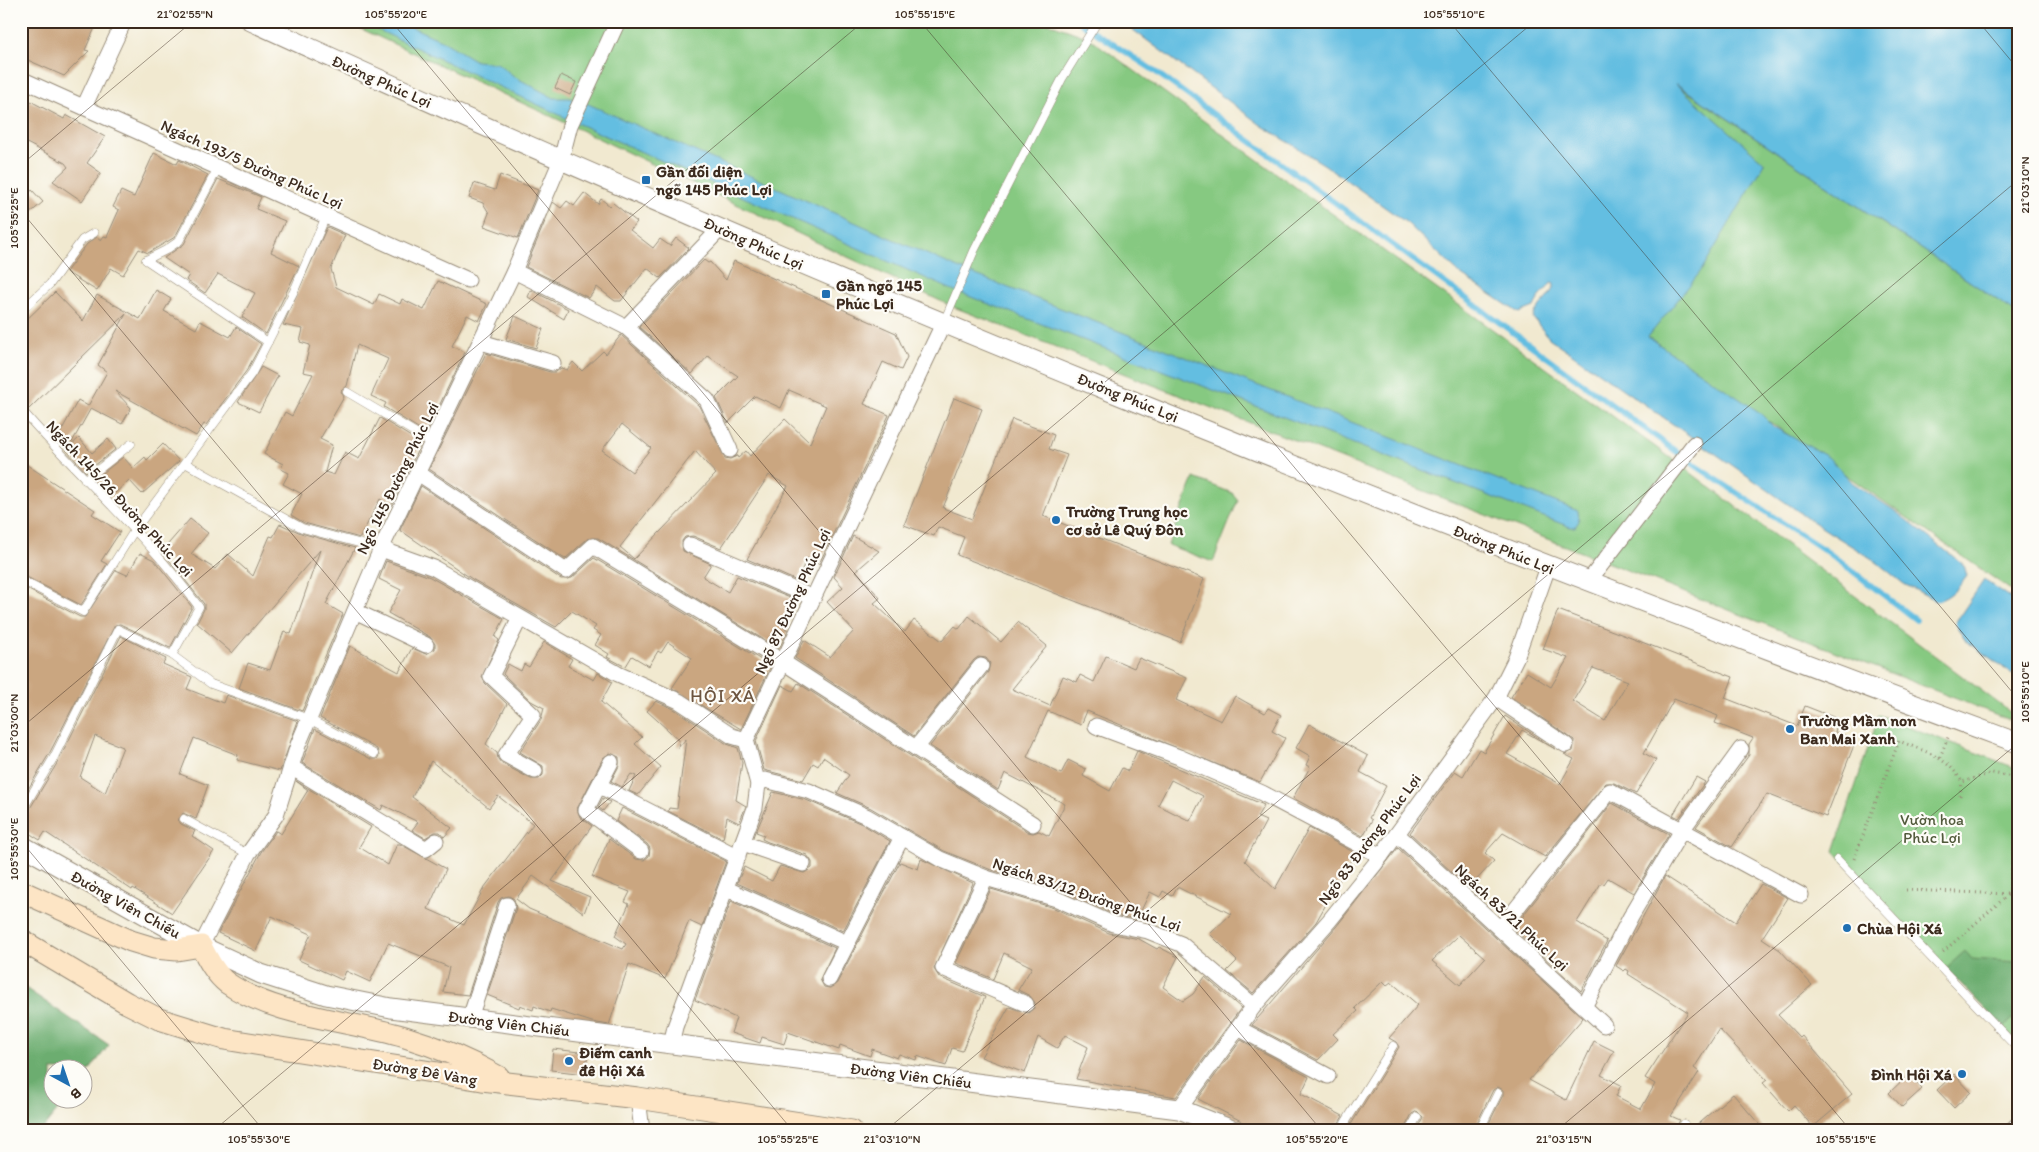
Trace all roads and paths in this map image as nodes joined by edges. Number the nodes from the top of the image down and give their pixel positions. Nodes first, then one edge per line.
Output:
1 (124, 21) edge
2 (251, 21) edge
3 (618, 21) edge
4 (1097, 23) edge
5 (21, 79) edge
6 (84, 107) junction
7 (561, 160) junction
8 (218, 168) junction
9 (326, 216) junction
10 (721, 228) junction
11 (94, 233) dead end
12 (514, 271) junction
13 (468, 280) dead end
14 (21, 311) edge
15 (943, 324) junction
16 (626, 327) junction
17 (268, 342) junction
18 (481, 342) junction
19 (553, 363) dead end
20 (347, 392) dead end
21 (21, 410) edge
22 (433, 442) junction
23 (131, 444) dead end
24 (1691, 448) dead end
25 (730, 450) dead end
26 (185, 463) junction
27 (418, 473) junction
28 (85, 480) junction
29 (134, 531) junction
30 (690, 545) dead end
31 (381, 549) junction
32 (1548, 567) junction
33 (21, 580) edge
34 (1588, 582) junction
35 (813, 598) junction
36 (355, 611) junction
37 (520, 618) junction
38 (426, 645) dead end
39 (172, 655) junction
40 (783, 662) junction
41 (982, 666) dead end
42 (1496, 698) junction
43 (309, 720) junction
44 (1096, 726) dead end
45 (746, 740) junction
46 (2018, 743) edge
47 (1566, 745) dead end
48 (916, 748) junction
49 (1741, 749) dead end
50 (374, 754) dead end
51 (611, 762) dead end
52 (291, 767) junction
53 (535, 772) dead end
54 (2018, 778) edge
55 (1962, 782) junction
56 (758, 784) junction
57 (600, 786) junction
58 (1960, 796) dead end
59 (2018, 808) edge
60 (21, 812) edge
61 (184, 819) dead end
62 (1033, 824) dead end
63 (1682, 830) junction
64 (1397, 834) junction
65 (902, 837) junction
66 (436, 841) dead end
67 (743, 843) junction
68 (21, 845) edge
69 (641, 851) dead end
70 (248, 854) junction
71 (1381, 856) junction
72 (738, 857) junction
73 (1837, 859) dead end
74 (803, 864) dead end
75 (1849, 872) junction
76 (986, 878) junction
77 (2018, 886) edge
78 (727, 889) junction
79 (1906, 890) dead end
80 (21, 891) edge
81 (1801, 894) dead end
82 (2009, 894) junction
83 (2018, 904) edge
84 (507, 905) dead end
85 (1500, 929) junction
86 (21, 940) edge
87 (847, 943) junction
88 (201, 946) junction
89 (1932, 961) junction
90 (829, 979) dead end
91 (1026, 1004) dead end
92 (1254, 1006) junction
93 (1585, 1006) junction
94 (470, 1018) junction
95 (1604, 1025) dead end
96 (1238, 1028) junction
97 (671, 1044) junction
98 (1393, 1046) dead end
99 (2018, 1049) edge
100 (1328, 1076) dead end
101 (510, 1083) junction
102 (1498, 1093) dead end
103 (638, 1098) junction
104 (1178, 1109) junction
105 (1417, 1117) dead end
106 (2018, 1127) edge
107 (642, 1131) edge
108 (852, 1131) edge
109 (1235, 1131) edge
110 (1340, 1131) edge
111 (1410, 1131) edge
112 (1479, 1131) edge
113 (2014, 1131) edge

1 - 6 street
2 - 7 street, Đường Phúc Lợi
3 - 7 street, Ngõ 145 Đường Phúc Lợi
4 - 15 lane
5 - 6 street, Ngách 193/5 Đường Phúc Lợi
6 - 8 street, Ngách 193/5 Đường Phúc Lợi
7 - 10 street, Đường Phúc Lợi
7 - 12 street, Ngõ 145 Đường Phúc Lợi
8 - 9 street, Ngách 193/5 Đường Phúc Lợi
8 - 17 lane
9 - 13 street, Ngách 193/5 Đường Phúc Lợi
9 - 17 lane
10 - 15 street, Đường Phúc Lợi
10 - 16 street
11 - 14 lane
12 - 16 street
12 - 18 street, Ngõ 145 Đường Phúc Lợi
15 - 32 street, Đường Phúc Lợi
15 - 35 street, Ngõ 87 Đường Phúc Lợi
16 - 25 street
17 - 26 lane
18 - 19 street
18 - 22 street, Ngõ 145 Đường Phúc Lợi
20 - 22 lane
21 - 28 lane, Ngách 145/26 Đường Phúc Lợi
22 - 27 street, Ngõ 145 Đường Phúc Lợi
23 - 28 lane
24 - 34 street
26 - 29 lane
26 - 31 lane
27 - 31 street, Ngõ 145 Đường Phúc Lợi
27 - 40 street
28 - 29 lane, Ngách 145/26 Đường Phúc Lợi
29 - 33 lane
29 - 39 lane, Ngách 145/26 Đường Phúc Lợi
30 - 35 street
31 - 36 street, Ngõ 145 Đường Phúc Lợi
31 - 37 street
32 - 34 street, Đường Phúc Lợi
32 - 42 street, Ngõ 83 Đường Phúc Lợi
34 - 46 street, Đường Phúc Lợi
35 - 40 street, Ngõ 87 Đường Phúc Lợi
36 - 38 street
36 - 43 street, Ngõ 145 Đường Phúc Lợi
37 - 45 street
37 - 53 street
39 - 43 lane
39 - 60 lane
40 - 45 street, Ngõ 87 Đường Phúc Lợi
40 - 48 street
41 - 48 street
42 - 47 street
42 - 64 street, Ngõ 83 Đường Phúc Lợi
43 - 50 lane
43 - 52 street, Ngõ 145 Đường Phúc Lợi
44 - 71 street
45 - 56 street
48 - 62 street
49 - 63 street
51 - 57 street
52 - 66 street
52 - 70 street, Ngõ 145 Đường Phúc Lợi
54 - 55 path
55 - 58 path
55 - 75 path
56 - 65 street, Ngách 83/12 Đường Phúc Lợi
56 - 67 street
57 - 69 street
57 - 72 street
59 - 82 path
61 - 70 lane
63 - 81 street
63 - 85 street
63 - 93 street
64 - 71 street, Ngõ 83 Đường Phúc Lợi
64 - 85 street, Ngách 83/21 Phúc Lợi
65 - 76 street, Ngách 83/12 Đường Phúc Lợi
65 - 87 street
67 - 72 street
67 - 74 street
68 - 88 street, Đường Viên Chiếu
70 - 88 street, Ngõ 145 Đường Phúc Lợi
71 - 92 street, Ngõ 83 Đường Phúc Lợi
72 - 78 street
73 - 75 lane
75 - 89 lane
76 - 91 street
76 - 92 street, Ngách 83/12 Đường Phúc Lợi
77 - 82 path
78 - 87 street
78 - 97 street
79 - 82 path
80 - 88 main road
82 - 83 path
82 - 89 path
84 - 94 street
85 - 93 street, Ngách 83/21 Phúc Lợi
86 - 101 main road, Đường Đê Vàng
87 - 90 street
88 - 94 street, Đường Viên Chiếu
88 - 101 main road
89 - 99 lane
92 - 96 street, Ngõ 83 Đường Phúc Lợi
93 - 95 street, Ngách 83/21 Phúc Lợi
94 - 97 street, Đường Viên Chiếu
96 - 100 street
96 - 104 street, Ngõ 83 Đường Phúc Lợi
97 - 104 street, Đường Viên Chiếu
98 - 110 lane
101 - 103 main road, Đường Đê Vàng
102 - 112 lane
103 - 107 street
103 - 108 main road, Đường Đê Vàng
104 - 109 street, Đường Viên Chiếu
105 - 111 lane
106 - 113 street

